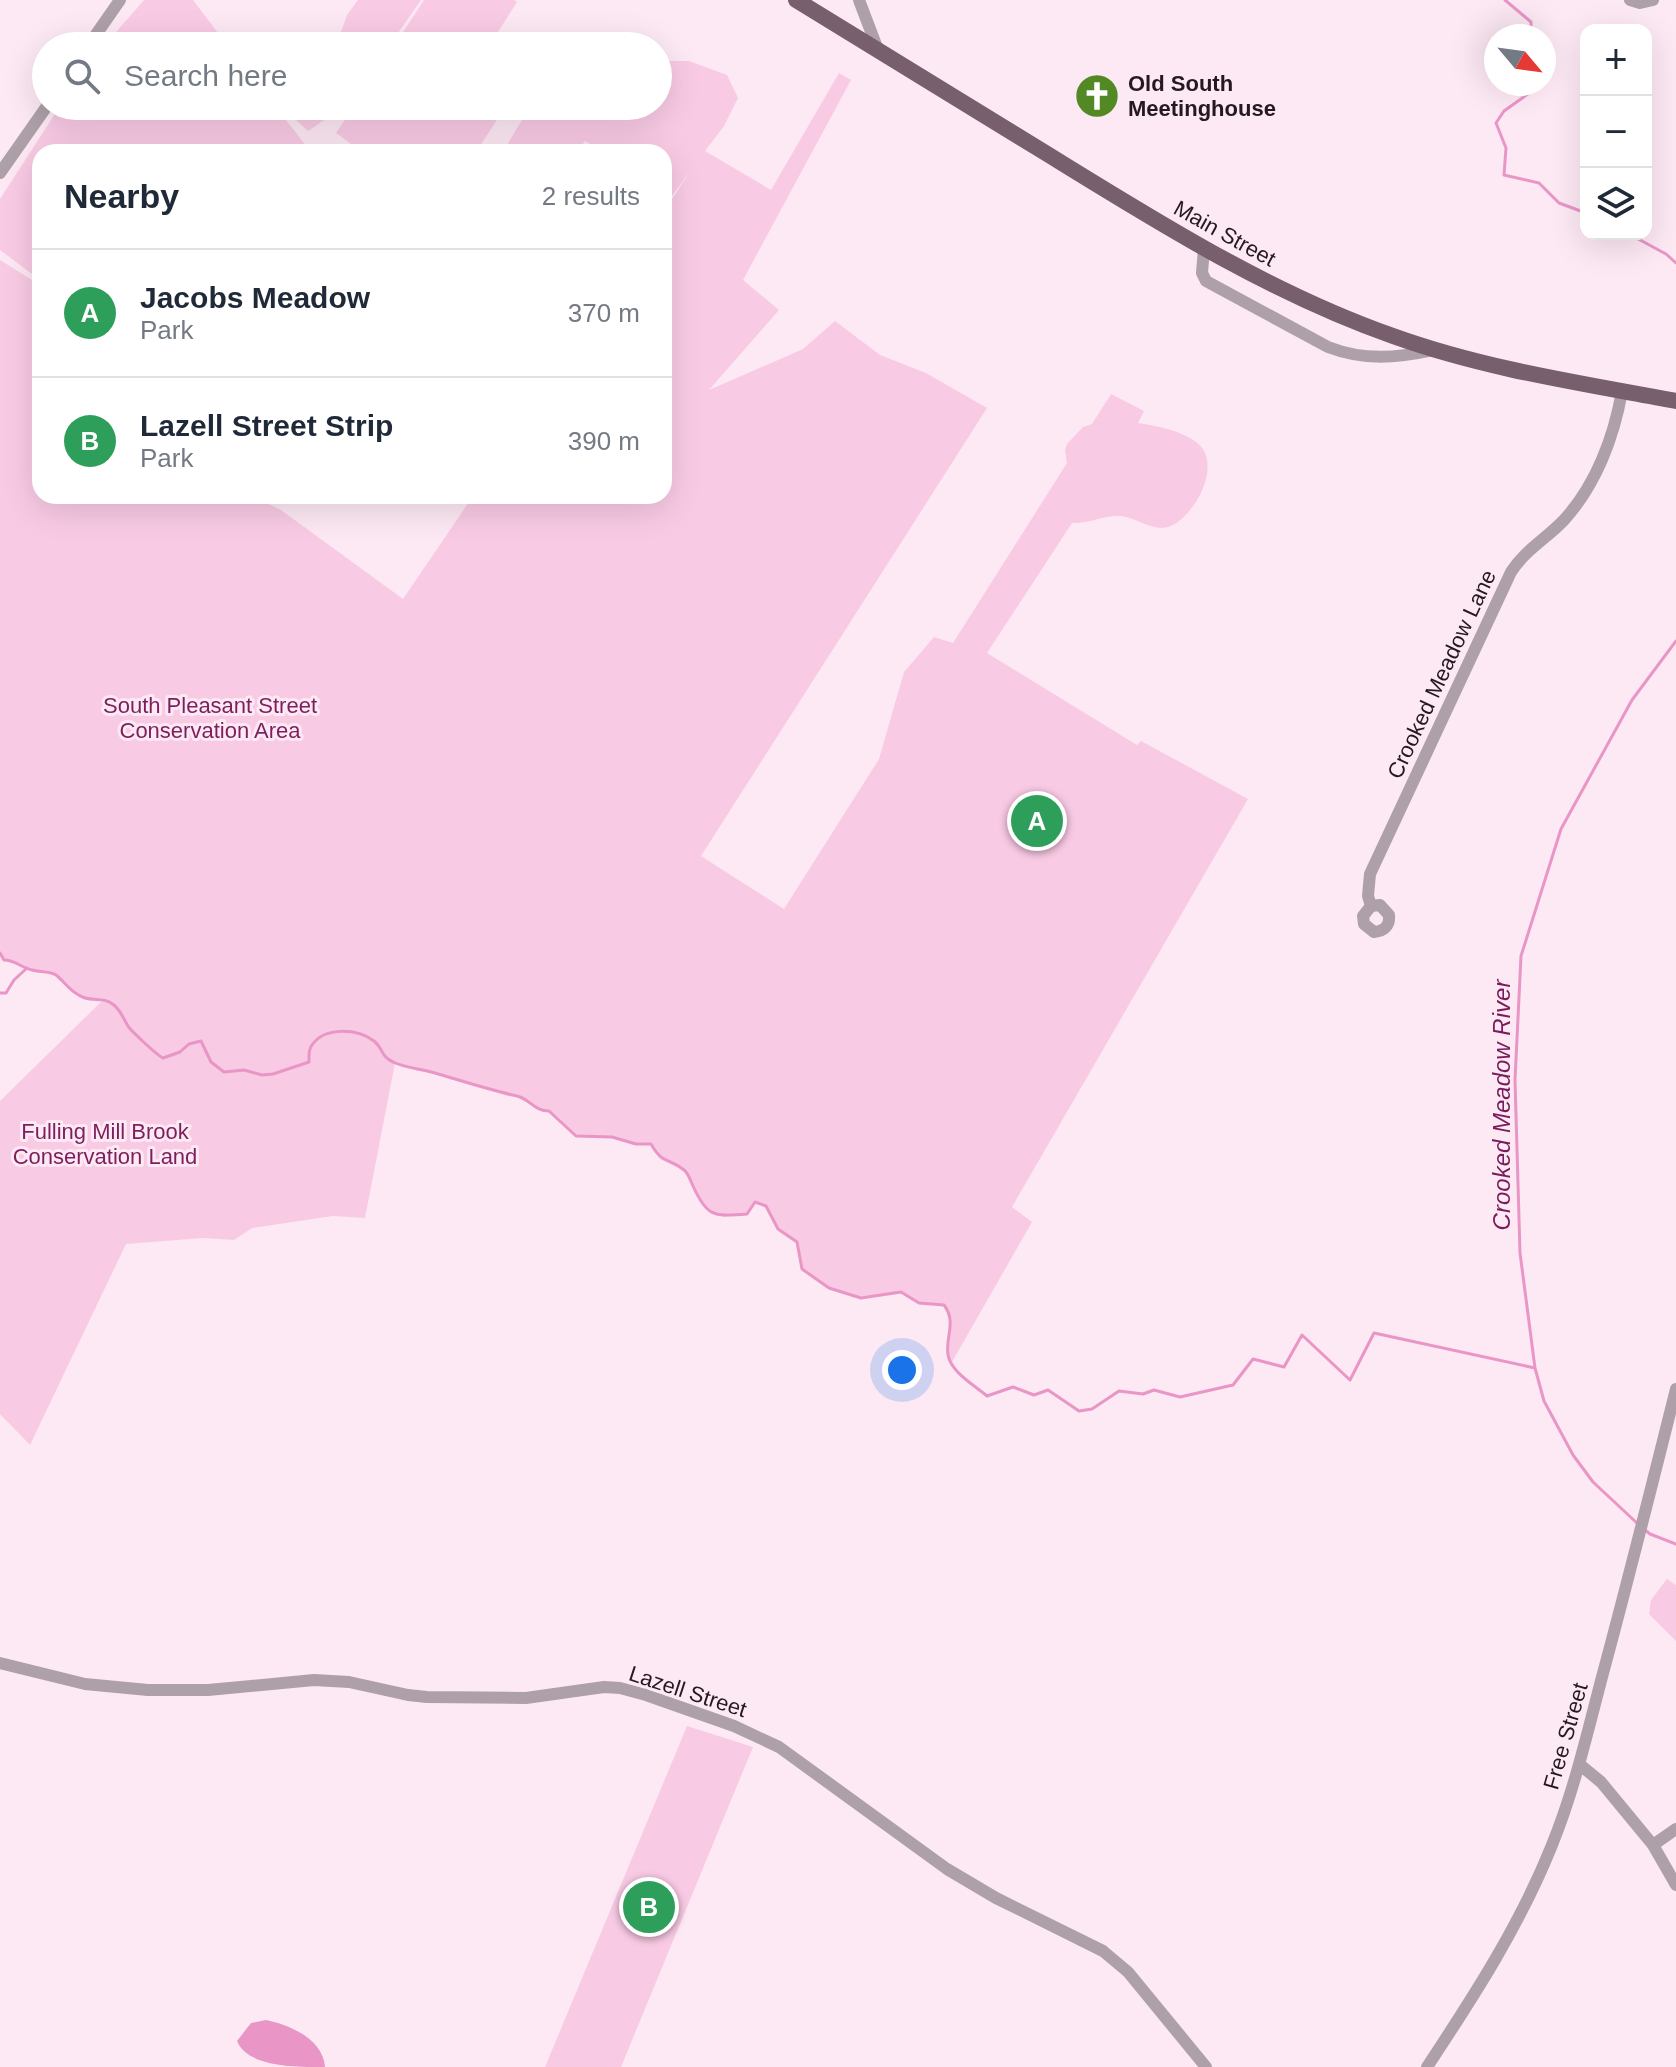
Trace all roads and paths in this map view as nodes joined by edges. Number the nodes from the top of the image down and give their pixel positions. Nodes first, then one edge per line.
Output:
1 (120, 0) edge
2 (859, 0) edge
3 (1630, 0) edge
4 (1653, 0) edge
5 (800, 1) edge
6 (98, 32) edge
7 (878, 50) junction
8 (37, 120) edge
9 (0, 173) edge
10 (1204, 248) junction
11 (1434, 350) junction
12 (1622, 391) junction
13 (1676, 401) edge
14 (1371, 906) dead end
15 (1676, 1389) edge
16 (0, 1663) edge
17 (1579, 1764) junction
18 (1676, 1829) edge
19 (1653, 1845) junction
20 (1676, 1885) edge
21 (1206, 2067) edge
22 (1427, 2067) edge

1 - 6 street
2 - 7 street
3 - 4 street
5 - 7 main road, Main Street
7 - 10 main road, Main Street
8 - 9 street
10 - 11 main road, Main Street
10 - 11 street
11 - 12 main road, Main Street
12 - 13 main road, Main Street
12 - 14 street, Crooked Meadow Lane
15 - 17 street, Free Street
16 - 21 street, Lazell Street
17 - 19 street
17 - 22 street, Free Street
18 - 19 street
19 - 20 street

